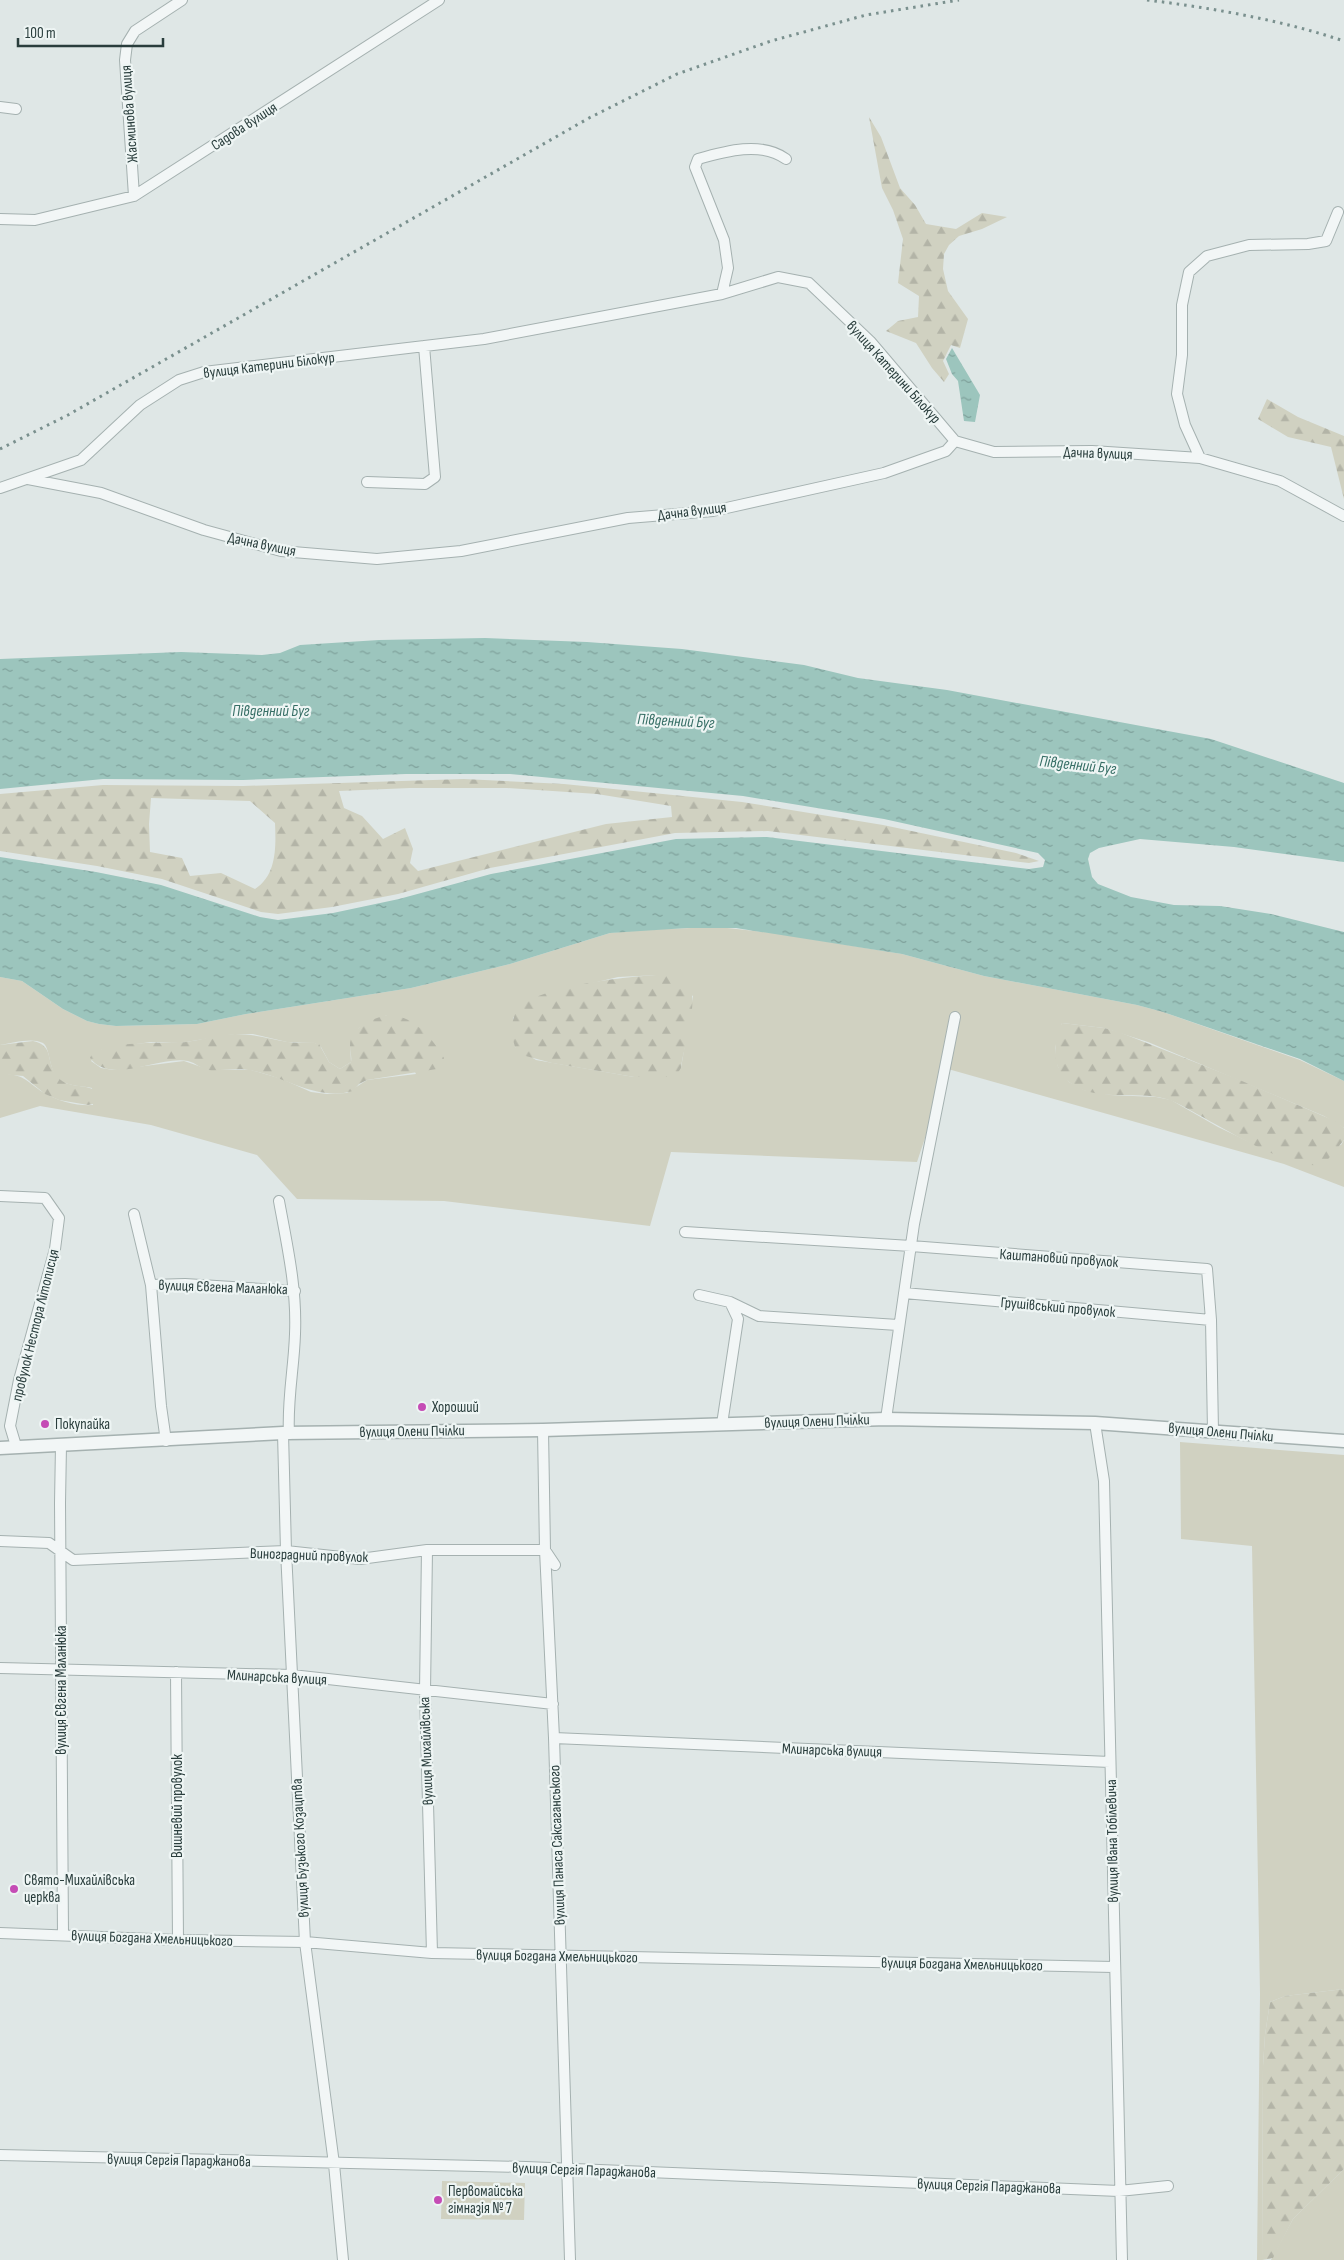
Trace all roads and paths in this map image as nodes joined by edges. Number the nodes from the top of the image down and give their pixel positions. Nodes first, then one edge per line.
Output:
1 (182, 0) edge
2 (439, 0) edge
3 (0, 107) edge
4 (16, 109) dead end
5 (786, 160) dead end
6 (134, 196) junction
7 (1338, 212) dead end
8 (0, 219) edge
9 (722, 294) junction
10 (424, 346) junction
11 (954, 441) junction
12 (1200, 458) junction
13 (28, 479) junction
14 (367, 482) dead end
15 (0, 488) edge
16 (1344, 516) edge
17 (955, 1017) dead end
18 (0, 1196) edge
19 (279, 1200) dead end
20 (134, 1214) dead end
21 (685, 1232) dead end
22 (911, 1246) junction
23 (151, 1285) junction
24 (295, 1291) junction
25 (904, 1293) junction
26 (699, 1295) dead end
27 (730, 1302) junction
28 (1211, 1320) junction
29 (898, 1325) junction
30 (886, 1419) junction
31 (1095, 1423) junction
32 (722, 1424) junction
33 (543, 1430) junction
34 (1213, 1431) junction
35 (286, 1434) junction
36 (166, 1441) junction
37 (1344, 1441) edge
38 (61, 1445) junction
39 (16, 1446) junction
40 (0, 1448) edge
41 (0, 1541) edge
42 (60, 1550) junction
43 (427, 1550) junction
44 (545, 1550) junction
45 (286, 1551) junction
46 (555, 1565) dead end
47 (0, 1668) edge
48 (61, 1670) junction
49 (176, 1672) junction
50 (292, 1675) junction
51 (425, 1690) junction
52 (553, 1704) junction
53 (554, 1738) junction
54 (1110, 1762) junction
55 (0, 1933) edge
56 (63, 1934) junction
57 (178, 1940) junction
58 (305, 1942) junction
59 (432, 1953) junction
60 (560, 1957) junction
61 (1114, 1967) junction
62 (0, 2156) edge
63 (334, 2164) junction
64 (566, 2169) junction
65 (1168, 2186) dead end
66 (1119, 2191) junction
67 (342, 2260) edge
68 (570, 2260) edge
69 (1122, 2260) edge

1 - 6 street, Жасминова вулиця
2 - 6 street, Садова вулиця
3 - 4 street
5 - 9 street
6 - 8 street, Садова вулиця
7 - 12 street
9 - 10 street, вулиця Катерини Білокур
9 - 11 street, вулиця Катерини Білокур
10 - 13 street, вулиця Катерини Білокур
10 - 14 street
11 - 12 street, Дачна вулиця
11 - 13 street, Дачна вулиця
12 - 16 street, Дачна вулиця
13 - 15 street, вулиця Катерини Білокур
17 - 22 street
18 - 39 street, провулок Нестора Літописця
19 - 24 street, вулиця Євгена Маланюка
20 - 23 street, вулиця Євгена Маланюка
21 - 22 street, Каштановий провулок
22 - 25 street
22 - 28 street, Каштановий провулок
23 - 24 street, вулиця Євгена Маланюка
23 - 36 street, вулиця Євгена Маланюка
24 - 35 street
25 - 28 street, Грушівський провулок
25 - 29 street
26 - 27 street
27 - 29 street
27 - 32 street
28 - 34 street
29 - 30 street
30 - 31 street, вулиця Олени Пчілки
30 - 32 street, вулиця Олени Пчілки
31 - 34 street, вулиця Олени Пчілки
31 - 54 street, вулиця Івана Тобілевича
32 - 33 street, вулиця Олени Пчілки
33 - 35 street, вулиця Олени Пчілки
33 - 44 street, вулиця Панаса Саксаганського
34 - 37 street, вулиця Олени Пчілки
35 - 36 street, вулиця Олени Пчілки
35 - 45 street, вулиця Бузького Козацтва
36 - 38 street, вулиця Олени Пчілки
38 - 39 street, вулиця Олени Пчілки
38 - 42 street, вулиця Євгена Маланюка
39 - 40 street, вулиця Олени Пчілки
41 - 42 street, Виноградний провулок
42 - 45 street, Виноградний провулок
42 - 48 street, вулиця Євгена Маланюка
43 - 44 street, Виноградний провулок
43 - 45 street, Виноградний провулок
43 - 51 street, вулиця Михайлівська
44 - 46 street
44 - 52 street, вулиця Панаса Саксаганського
45 - 50 street, вулиця Бузького Козацтва
47 - 48 street, Млинарська вулиця
48 - 49 street, Млинарська вулиця
48 - 56 street, вулиця Євгена Маланюка
49 - 50 street, Млинарська вулиця
49 - 57 street, Вишневий провулок
50 - 51 street, Млинарська вулиця
50 - 58 street, вулиця Бузького Козацтва
51 - 52 street, Млинарська вулиця
51 - 59 street, вулиця Михайлівська
52 - 53 street, вулиця Панаса Саксаганського
53 - 54 street, Млинарська вулиця
53 - 60 street, вулиця Панаса Саксаганського
54 - 61 street, вулиця Івана Тобілевича
55 - 56 street, вулиця Богдана Хмельницького
56 - 57 street, вулиця Богдана Хмельницького
57 - 58 street, вулиця Богдана Хмельницького
58 - 59 street, вулиця Богдана Хмельницького
58 - 63 street, вулиця Бузького Козацтва
59 - 60 street, вулиця Богдана Хмельницького
60 - 61 street, вулиця Богдана Хмельницького
60 - 64 street, вулиця Панаса Саксаганського
61 - 66 street, вулиця Івана Тобілевича
62 - 63 street, вулиця Сергія Параджанова
63 - 64 street, вулиця Сергія Параджанова
63 - 67 street, вулиця Бузького Козацтва
64 - 66 street, вулиця Сергія Параджанова
64 - 68 street, вулиця Панаса Саксаганського
65 - 66 street, вулиця Сергія Параджанова
66 - 69 street, вулиця Івана Тобілевича

